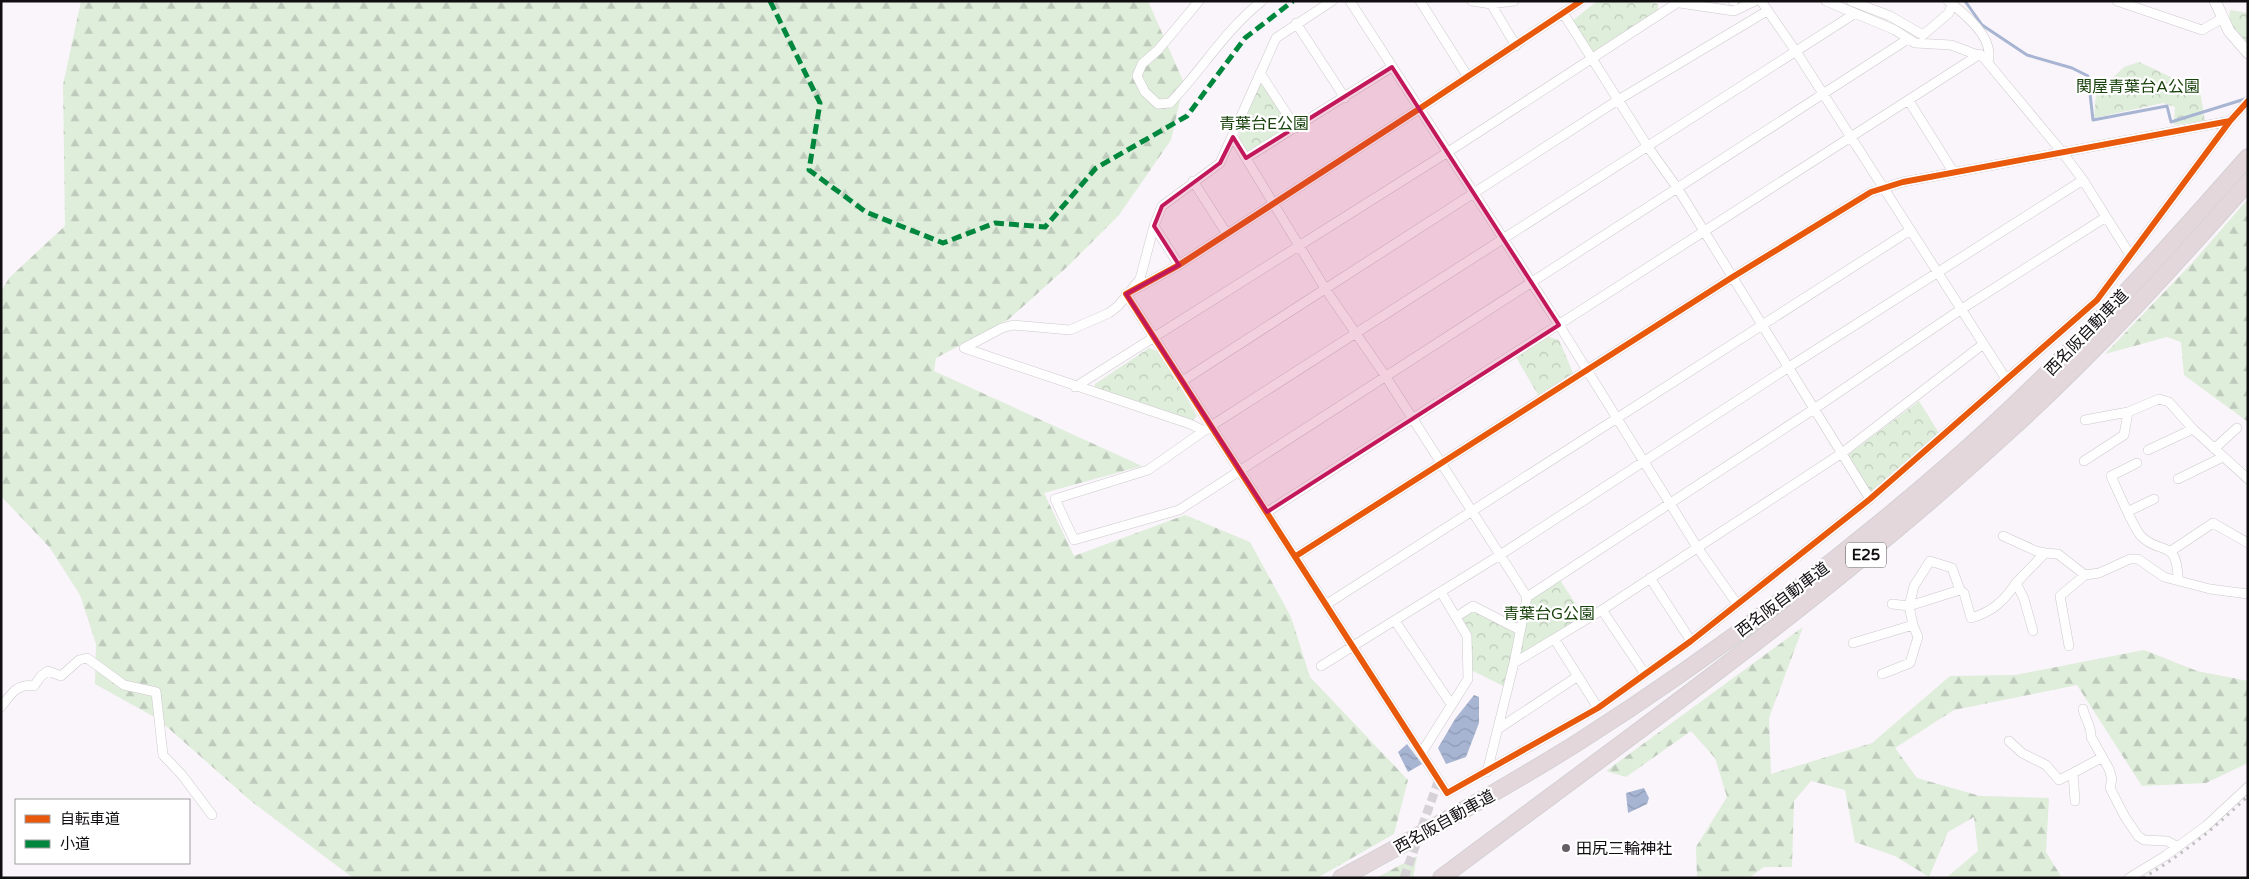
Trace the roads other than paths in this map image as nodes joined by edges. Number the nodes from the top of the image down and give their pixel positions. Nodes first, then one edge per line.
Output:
1 (1199, 1) edge
2 (1262, 1) edge
3 (1332, 1) edge
4 (1350, 1) edge
5 (1420, 1) edge
6 (1472, 1) edge
7 (1514, 1) edge
8 (1581, 1) edge
9 (1755, 1) edge
10 (1761, 1) edge
11 (1826, 1) edge
12 (1851, 1) edge
13 (2117, 1) edge
14 (2215, 1) edge
15 (1674, 2) edge
16 (1951, 2) edge
17 (1491, 4) junction
18 (1767, 11) junction
19 (1564, 14) junction
20 (1854, 14) junction
21 (2223, 18) junction
22 (1296, 23) junction
23 (1908, 39) junction
24 (1516, 46) junction
25 (1797, 52) junction
26 (2248, 53) edge
27 (1980, 54) junction
28 (1591, 58) junction
29 (1988, 62) junction
30 (1392, 67) junction
31 (1260, 73) junction
32 (1468, 77) junction
33 (1822, 95) junction
34 (1345, 98) junction
35 (1618, 100) junction
36 (1909, 101) junction
37 (2248, 101) edge
38 (1420, 109) junction
39 (2230, 121) junction
40 (1296, 128) junction
41 (1233, 137) junction
42 (1850, 138) junction
43 (1648, 147) junction
44 (1448, 152) junction
45 (2062, 152) junction
46 (2248, 157) edge
47 (1246, 158) junction
48 (1954, 173) junction
49 (2084, 180) junction
50 (1193, 181) junction
51 (2248, 182) edge
52 (1881, 187) junction
53 (1678, 189) junction
54 (1474, 195) junction
55 (1274, 203) junction
56 (2106, 217) junction
57 (1154, 226) junction
58 (1909, 231) junction
59 (1704, 232) junction
60 (1227, 234) junction
61 (1502, 239) junction
62 (1299, 245) junction
63 (2130, 255) junction
64 (1179, 265) junction
65 (1937, 274) junction
66 (1731, 278) junction
67 (1531, 282) junction
68 (1326, 290) junction
69 (1126, 294) junction
70 (1960, 310) junction
71 (1559, 325) junction
72 (1762, 325) junction
73 (1355, 333) junction
74 (1154, 336) junction
75 (1982, 345) junction
76 (1788, 367) junction
77 (1586, 370) junction
78 (1386, 377) junction
79 (1184, 380) junction
80 (2006, 380) junction
81 (1075, 387) junction
82 (1814, 409) junction
83 (2128, 412) junction
84 (1616, 418) junction
85 (1413, 419) junction
86 (2085, 420) dead end
87 (2237, 428) dead end
88 (1208, 429) junction
89 (2193, 429) junction
90 (2214, 449) junction
91 (2148, 450) dead end
92 (1842, 453) junction
93 (2223, 457) junction
94 (2084, 460) dead end
95 (1643, 462) junction
96 (2136, 463) dead end
97 (1442, 464) junction
98 (1240, 470) junction
99 (2248, 479) edge
100 (2178, 480) dead end
101 (1870, 499) junction
102 (2154, 499) dead end
103 (1670, 503) junction
104 (1471, 510) junction
105 (1267, 512) junction
106 (2129, 512) junction
107 (2003, 536) dead end
108 (2248, 543) edge
109 (1697, 547) junction
110 (2171, 551) junction
111 (2045, 553) junction
112 (1500, 555) junction
113 (1296, 556) junction
114 (2085, 575) junction
115 (1650, 578) junction
116 (2178, 579) junction
117 (2016, 583) junction
118 (1960, 590) junction
119 (1441, 592) junction
120 (2248, 594) edge
121 (1526, 597) junction
122 (1327, 604) junction
123 (1737, 604) junction
124 (1892, 604) dead end
125 (1909, 606) junction
126 (1602, 610) junction
127 (1456, 616) junction
128 (1395, 621) junction
129 (1913, 625) junction
130 (1520, 630) junction
131 (2034, 631) dead end
132 (1555, 640) junction
133 (1692, 641) junction
134 (1853, 643) dead end
135 (2069, 646) dead end
136 (1354, 647) junction
137 (1514, 664) junction
138 (1321, 666) dead end
139 (1646, 674) junction
140 (1882, 674) dead end
141 (1578, 676) junction
142 (1451, 704) junction
143 (1, 707) edge
144 (1598, 708) junction
145 (2083, 708) dead end
146 (1498, 728) junction
147 (2010, 741) dead end
148 (1422, 752) junction
149 (2101, 758) junction
150 (1487, 772) junction
151 (2073, 773) junction
152 (2248, 788) edge
153 (2075, 801) dead end
154 (212, 815) dead end
155 (2178, 847) junction
156 (1341, 878) edge
157 (1441, 878) edge
158 (2129, 878) edge

1 - 2 street
3 - 22 street
4 - 30 street
5 - 32 street
6 - 17 street
7 - 17 street
8 - 19 street
9 - 15 street
10 - 18 street
11 - 20 street
12 - 16 street
13 - 21 street
14 - 21 street
15 - 28 street
16 - 29 street
17 - 24 street
18 - 25 street
18 - 35 street
19 - 24 street
19 - 28 street
20 - 23 street
20 - 25 street
21 - 26 street
22 - 31 street
22 - 34 street
23 - 27 street
23 - 33 street
24 - 32 street
25 - 33 street
25 - 43 street
27 - 29 street
27 - 36 street
28 - 35 street
28 - 44 street
29 - 45 street
30 - 34 street
30 - 38 street
31 - 40 street
31 - 41 street
32 - 38 street
33 - 42 street
33 - 53 street
34 - 40 street
35 - 43 street
35 - 54 street
36 - 42 street
36 - 48 street
37 - 39 street
38 - 44 street
38 - 55 street
39 - 45 street
39 - 63 street
40 - 47 street
41 - 47 street
41 - 50 street
42 - 52 street
42 - 59 street
43 - 53 street
43 - 61 street
44 - 54 street
44 - 62 street
45 - 48 street
45 - 49 street
46 - 156 highway, 西名阪自動車道 / E25
47 - 55 street
48 - 52 street
49 - 56 street
49 - 65 street
50 - 57 street
50 - 60 street
51 - 157 highway, 西名阪自動車道 / E25
52 - 58 street
52 - 66 street
53 - 59 street
53 - 67 street
54 - 61 street
54 - 68 street
55 - 60 street
55 - 62 street
56 - 63 street
56 - 70 street
57 - 64 street
57 - 69 street
58 - 65 street
58 - 72 street
59 - 66 street
59 - 71 street
60 - 64 street
61 - 67 street
61 - 73 street
62 - 68 street
62 - 74 street
63 - 80 street
64 - 69 street
65 - 70 street
65 - 76 street
66 - 72 street
66 - 77 street
67 - 71 street
67 - 78 street
68 - 73 street
68 - 79 street
69 - 74 street
69 - 81 street
70 - 75 street
70 - 82 street
71 - 77 street
71 - 85 street
72 - 76 street
72 - 84 street
73 - 78 street
73 - 88 street
74 - 79 street
74 - 81 street
75 - 80 street
75 - 92 street
76 - 82 street
76 - 95 street
77 - 84 street
77 - 97 street
78 - 85 street
78 - 98 street
79 - 88 street
80 - 101 street
81 - 88 street
82 - 92 street
82 - 103 street
83 - 86 street
83 - 89 street
83 - 94 street
84 - 95 street
84 - 104 street
85 - 97 street
85 - 105 street
87 - 90 street
88 - 98 street
88 - 98 street
89 - 90 street
89 - 91 street
90 - 93 street
92 - 101 street
92 - 109 street
93 - 99 street
93 - 100 street
95 - 103 street
95 - 112 street
96 - 106 street
97 - 104 street
97 - 113 street
98 - 105 street
101 - 123 street
102 - 106 street
103 - 109 street
103 - 121 street
104 - 112 street
104 - 122 street
105 - 113 street
106 - 110 street
107 - 111 street
108 - 110 street
109 - 115 street
109 - 123 street
110 - 116 street
111 - 114 street
111 - 117 street
112 - 119 street
112 - 121 street
113 - 122 street
114 - 116 street
114 - 135 street
115 - 126 street
115 - 133 street
116 - 120 street
117 - 118 street
117 - 131 street
118 - 125 street
118 - 125 street
119 - 127 street
119 - 128 street
121 - 130 street
122 - 136 street
123 - 133 street
124 - 125 street
125 - 129 street
126 - 132 street
126 - 139 street
127 - 130 street
127 - 142 street
128 - 136 street
128 - 142 street
129 - 134 street
129 - 140 street
130 - 137 street
132 - 137 street
132 - 141 street
133 - 139 street
136 - 138 street
136 - 148 street
137 - 146 street
139 - 144 street
141 - 144 street
141 - 146 street
142 - 148 street
143 - 154 street
144 - 150 street
145 - 149 street
146 - 150 street
147 - 151 street
148 - 150 street
149 - 151 street
149 - 155 street
151 - 153 street
152 - 155 street
155 - 158 street

